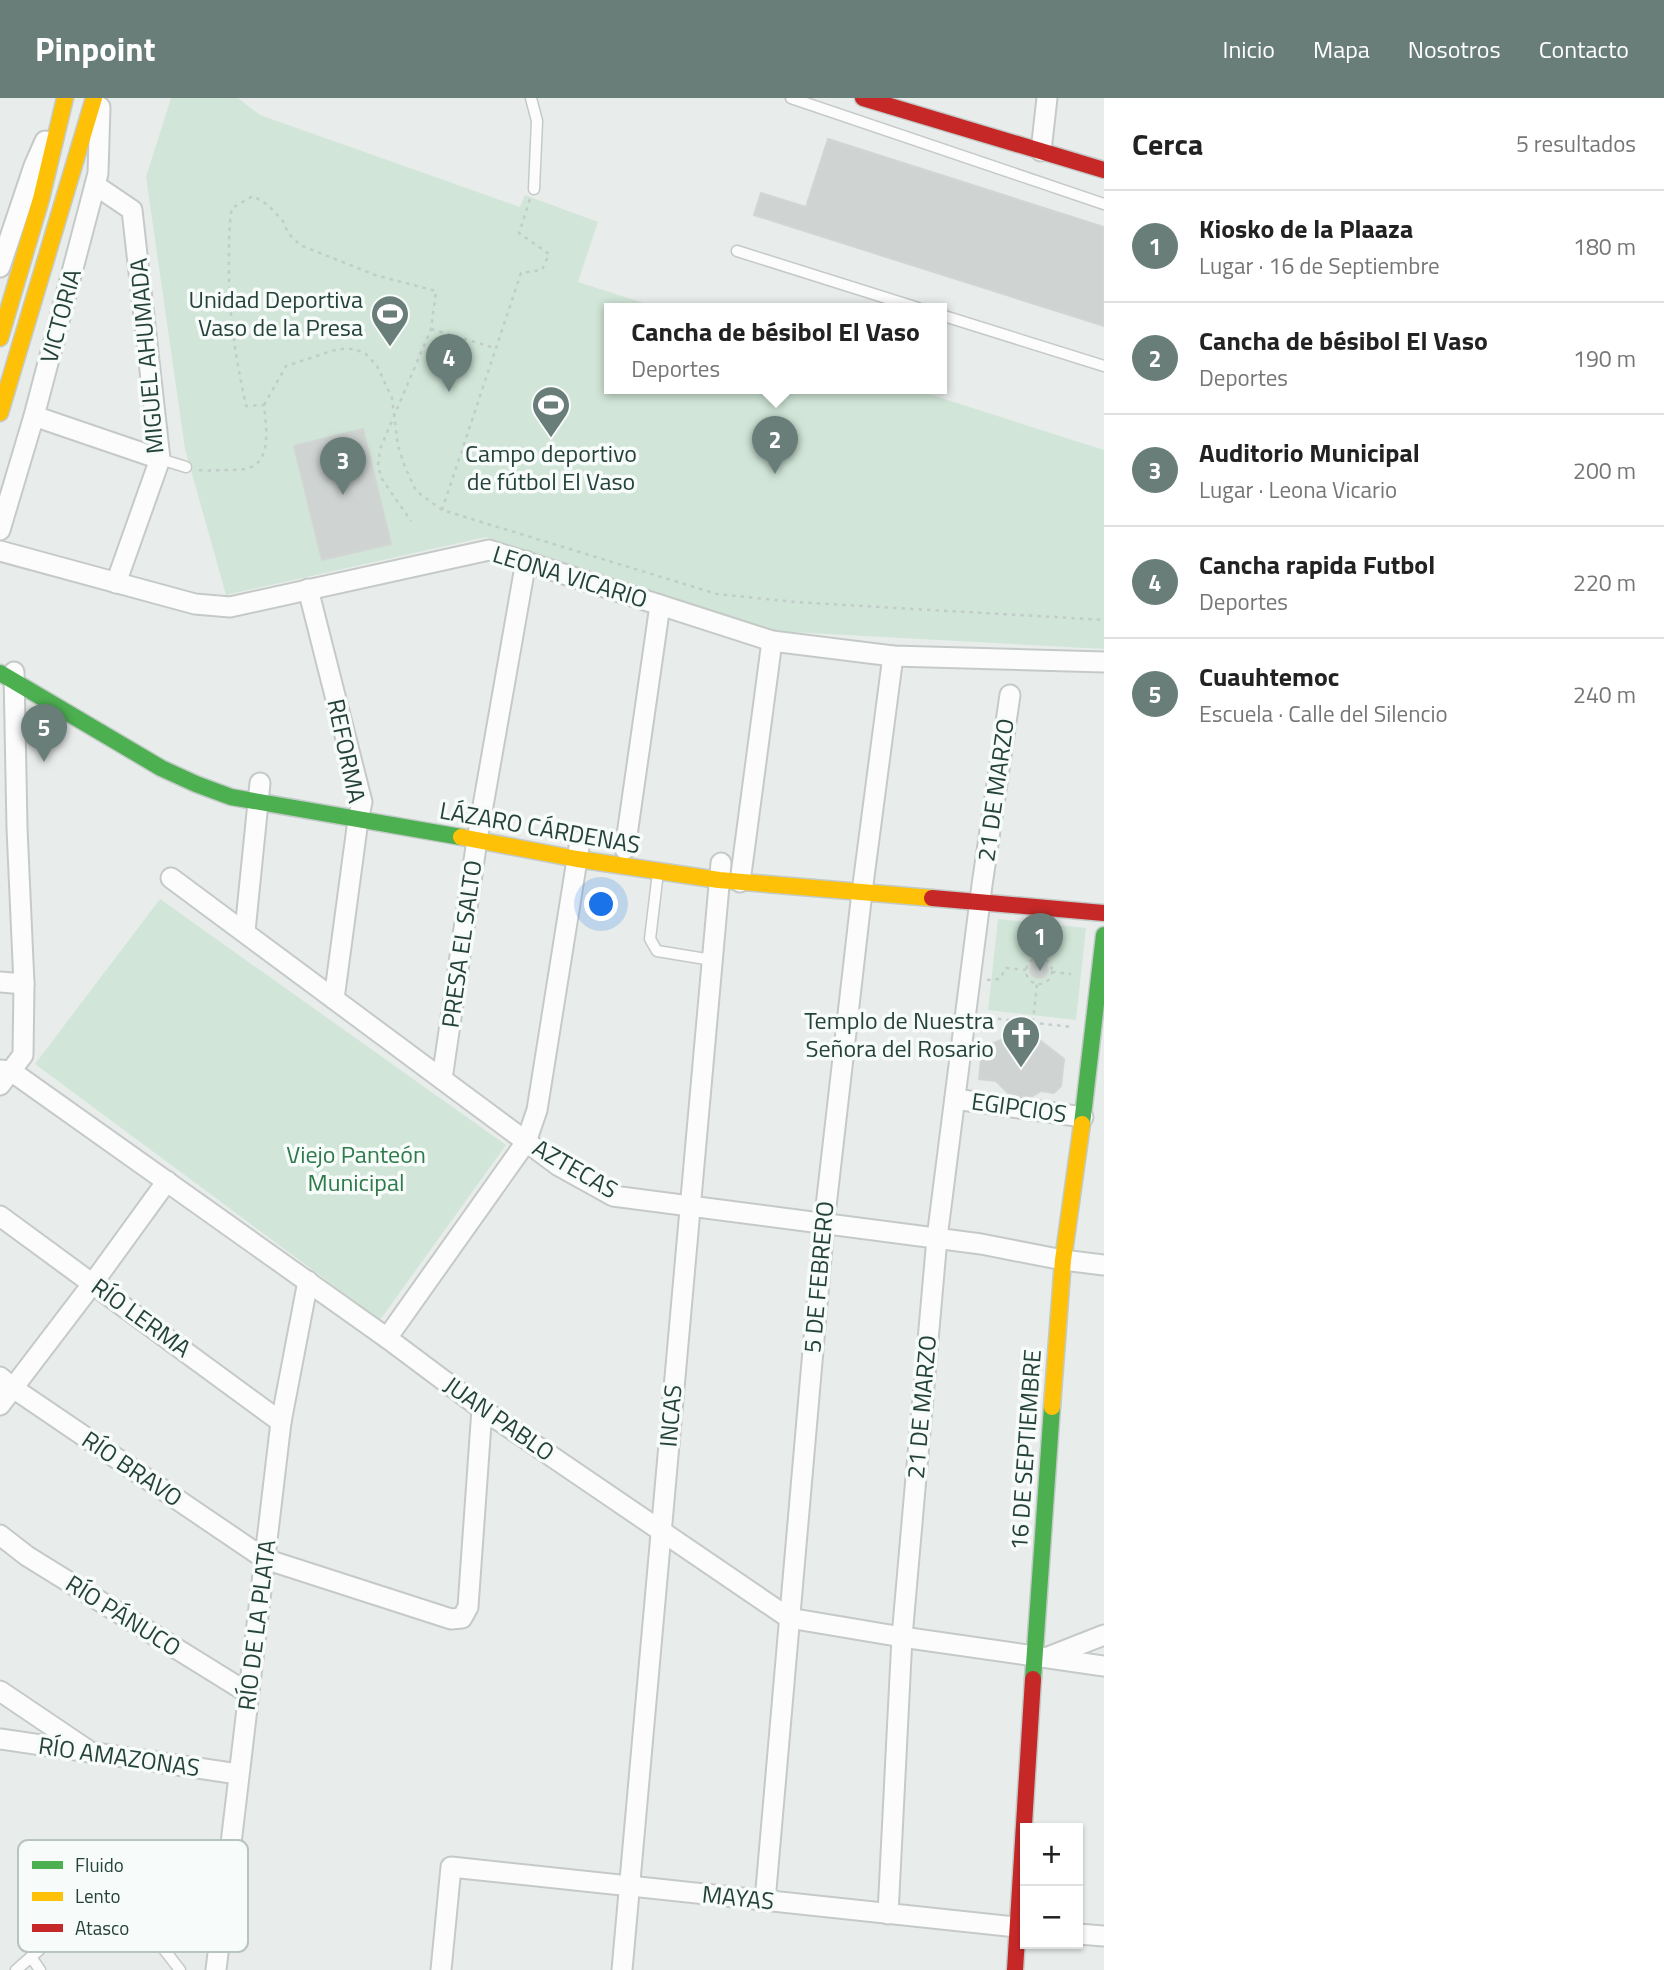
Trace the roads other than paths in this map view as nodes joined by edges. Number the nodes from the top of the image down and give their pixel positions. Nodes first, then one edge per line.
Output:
1 (94, 98) edge
2 (100, 98) edge
3 (531, 98) edge
4 (791, 98) edge
5 (863, 98) edge
6 (1047, 98) edge
7 (65, 99) edge
8 (1041, 151) junction
9 (1104, 170) edge
10 (96, 184) junction
11 (534, 189) road end
12 (1104, 204) edge
13 (737, 251) dead end
14 (0, 267) edge
15 (902, 303) edge
16 (947, 317) edge
17 (0, 338) edge
18 (1104, 366) edge
19 (0, 413) edge
20 (34, 416) junction
21 (160, 459) junction
22 (186, 467) road end
23 (0, 530) edge
24 (0, 551) edge
25 (526, 561) junction
26 (116, 583) junction
27 (308, 589) junction
28 (660, 604) junction
29 (772, 641) junction
30 (893, 656) junction
31 (1104, 662) edge
32 (7, 670) edge
33 (1010, 695) dead end
34 (220, 775) dead end
35 (258, 788) junction
36 (361, 806) junction
37 (8, 827) edge
38 (480, 828) junction
39 (579, 845) junction
40 (626, 849) dead end
41 (715, 868) junction
42 (658, 871) junction
43 (746, 871) junction
44 (171, 878) dead end
45 (864, 879) junction
46 (982, 889) junction
47 (1104, 913) edge
48 (245, 931) junction
49 (1104, 935) edge
50 (712, 960) junction
51 (0, 982) edge
52 (24, 984) junction
53 (334, 999) junction
54 (4, 1075) edge
55 (442, 1079) junction
56 (955, 1099) junction
57 (1083, 1117) junction
58 (526, 1142) junction
59 (167, 1181) junction
60 (690, 1206) junction
61 (0, 1216) edge
62 (824, 1224) junction
63 (937, 1238) junction
64 (1063, 1260) junction
65 (1104, 1265) edge
66 (308, 1281) junction
67 (93, 1283) junction
68 (387, 1338) junction
69 (7, 1382) edge
70 (0, 1405) edge
71 (482, 1409) junction
72 (281, 1422) junction
73 (661, 1531) junction
74 (0, 1535) edge
75 (265, 1559) junction
76 (789, 1618) junction
77 (1104, 1635) edge
78 (902, 1637) junction
79 (1039, 1658) junction
80 (1104, 1666) edge
81 (0, 1690) edge
82 (248, 1693) junction
83 (0, 1739) edge
84 (93, 1754) junction
85 (238, 1774) junction
86 (231, 1840) edge
87 (1025, 1886) edge
88 (629, 1888) junction
89 (765, 1901) junction
90 (888, 1914) junction
91 (1020, 1928) edge
92 (1083, 1934) edge
93 (1104, 1936) edge
94 (1020, 1940) edge
95 (37, 1952) edge
96 (166, 1952) edge
97 (218, 1952) edge
98 (31, 1957) junction
99 (16, 1970) edge
100 (40, 1970) edge
101 (180, 1970) edge
102 (216, 1970) edge
103 (441, 1970) edge
104 (622, 1970) edge
105 (1015, 1970) edge

1 - 19 street
2 - 10 street, VICTORIA
3 - 11 lane
4 - 12 lane
5 - 8 street
6 - 8 street
7 - 14 street
7 - 17 street
8 - 9 street
10 - 20 street, VICTORIA
10 - 21 street, MIGUEL AHUMADA
13 - 15 lane
16 - 18 lane
20 - 21 street
20 - 23 street, VICTORIA
21 - 22 lane
21 - 26 street, MIGUEL AHUMADA
24 - 26 street, LEONA VICARIO
25 - 27 street, LEONA VICARIO
25 - 28 street, LEONA VICARIO
25 - 38 street, PRESA EL SALTO
26 - 27 street, LEONA VICARIO
27 - 36 street, REFORMA
28 - 29 street, LEONA VICARIO
28 - 40 street
29 - 30 street, LEONA VICARIO
29 - 43 street
30 - 31 street, LEONA VICARIO
30 - 45 street, 5 DE FEBRERO
32 - 34 street
32 - 35 street, LÁZARO CÁRDENAS
32 - 37 street
33 - 46 street, 21 DE MARZO
35 - 36 street, LÁZARO CÁRDENAS
35 - 48 street
36 - 38 street, LÁZARO CÁRDENAS
36 - 53 street, REFORMA
37 - 52 street
38 - 39 street, LÁZARO CÁRDENAS
38 - 55 street, PRESA EL SALTO
39 - 42 street, LÁZARO CÁRDENAS
39 - 58 street
41 - 42 street, LÁZARO CÁRDENAS
41 - 43 street, LÁZARO CÁRDENAS
41 - 50 street, INCAS
42 - 50 lane
43 - 45 street, LÁZARO CÁRDENAS
44 - 48 street, AZTECAS
45 - 46 street, LÁZARO CÁRDENAS
45 - 62 street, 5 DE FEBRERO
46 - 47 street, LÁZARO CÁRDENAS
46 - 56 street, 21 DE MARZO
48 - 53 street, AZTECAS
49 - 57 street, 16 DE SEPTIEMBRE
50 - 60 street, INCAS
51 - 52 street
52 - 54 street
53 - 55 street, AZTECAS
54 - 59 street, JUAN PABLO
55 - 58 street, AZTECAS
56 - 57 street, EGIPCIOS
56 - 63 street, 21 DE MARZO
57 - 64 street, 16 DE SEPTIEMBRE
58 - 60 street, AZTECAS
58 - 68 street
59 - 66 street, JUAN PABLO
59 - 67 street
60 - 62 street, AZTECAS
60 - 73 street, INCAS
61 - 67 street, RÍO LERMA
62 - 63 street, AZTECAS
62 - 76 street, 5 DE FEBRERO
63 - 64 street, AZTECAS
63 - 78 street, 21 DE MARZO
64 - 65 street, AZTECAS
64 - 79 street, 16 DE SEPTIEMBRE
66 - 68 street, JUAN PABLO
66 - 72 street, RÍO DE LA PLATA
67 - 69 street
67 - 72 street, RÍO LERMA
68 - 71 street, JUAN PABLO
69 - 70 street
69 - 75 street, RÍO BRAVO
71 - 73 street, JUAN PABLO
71 - 75 street, RÍO BRAVO
72 - 75 street, RÍO DE LA PLATA
73 - 76 street, JUAN PABLO
73 - 88 street, INCAS
74 - 82 street, RÍO PÁNUCO
75 - 82 street, RÍO DE LA PLATA
76 - 78 street, JUAN PABLO
76 - 89 street, 5 DE FEBRERO
77 - 79 street
78 - 79 street, JUAN PABLO
78 - 90 street, 21 DE MARZO
79 - 80 street, JUAN PABLO
79 - 87 street, 16 DE SEPTIEMBRE
81 - 84 street
82 - 85 street, RÍO DE LA PLATA
83 - 84 street, RÍO AMAZONAS
84 - 85 street, RÍO AMAZONAS
85 - 86 street, RÍO DE LA PLATA
88 - 89 street, MAYAS
88 - 103 street, MAYAS
88 - 104 street, INCAS
89 - 90 street, MAYAS
90 - 91 street, MAYAS
92 - 93 street
94 - 105 street, 16 DE SEPTIEMBRE
95 - 98 lane
96 - 101 lane
97 - 102 street, RÍO DE LA PLATA
98 - 99 lane
98 - 100 lane

